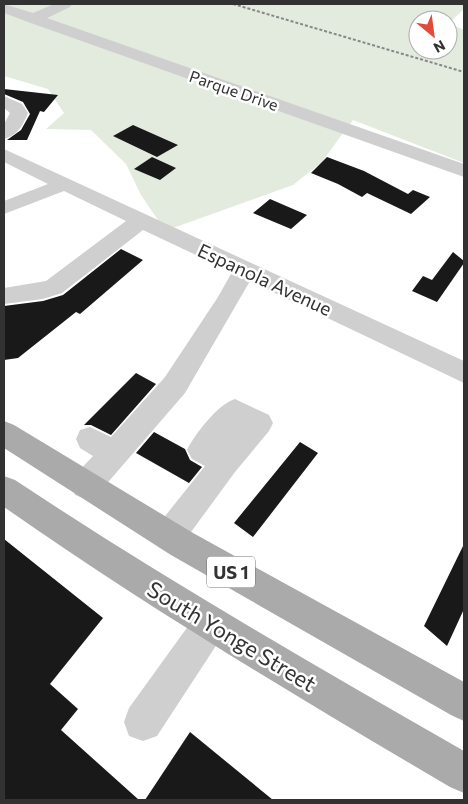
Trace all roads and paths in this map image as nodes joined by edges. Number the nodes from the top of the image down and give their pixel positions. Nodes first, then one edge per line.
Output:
1 (65, 4) edge
2 (4, 8) edge
3 (33, 19) junction
4 (4, 102) edge
5 (4, 133) edge
6 (4, 155) edge
7 (464, 171) edge
8 (65, 184) junction
9 (4, 208) edge
10 (141, 220) junction
11 (245, 269) junction
12 (4, 296) edge
13 (464, 373) edge
14 (4, 433) edge
15 (225, 463) dead end
16 (86, 485) junction
17 (4, 490) edge
18 (169, 536) junction
19 (211, 623) junction
20 (464, 702) edge
21 (143, 722) dead end
22 (464, 773) edge

1 - 3 street
2 - 3 street, Parque Drive
3 - 7 street, Parque Drive
4 - 5 street
6 - 8 street, Espanola Avenue
8 - 9 street
8 - 10 street, Espanola Avenue
10 - 11 street, Espanola Avenue
10 - 12 street
11 - 13 street, Espanola Avenue
11 - 16 street
14 - 16 main road, US 1
15 - 18 street
16 - 18 main road, US 1
17 - 19 main road, South Yonge Street
18 - 20 main road, US 1
19 - 21 street
19 - 22 main road, South Yonge Street

